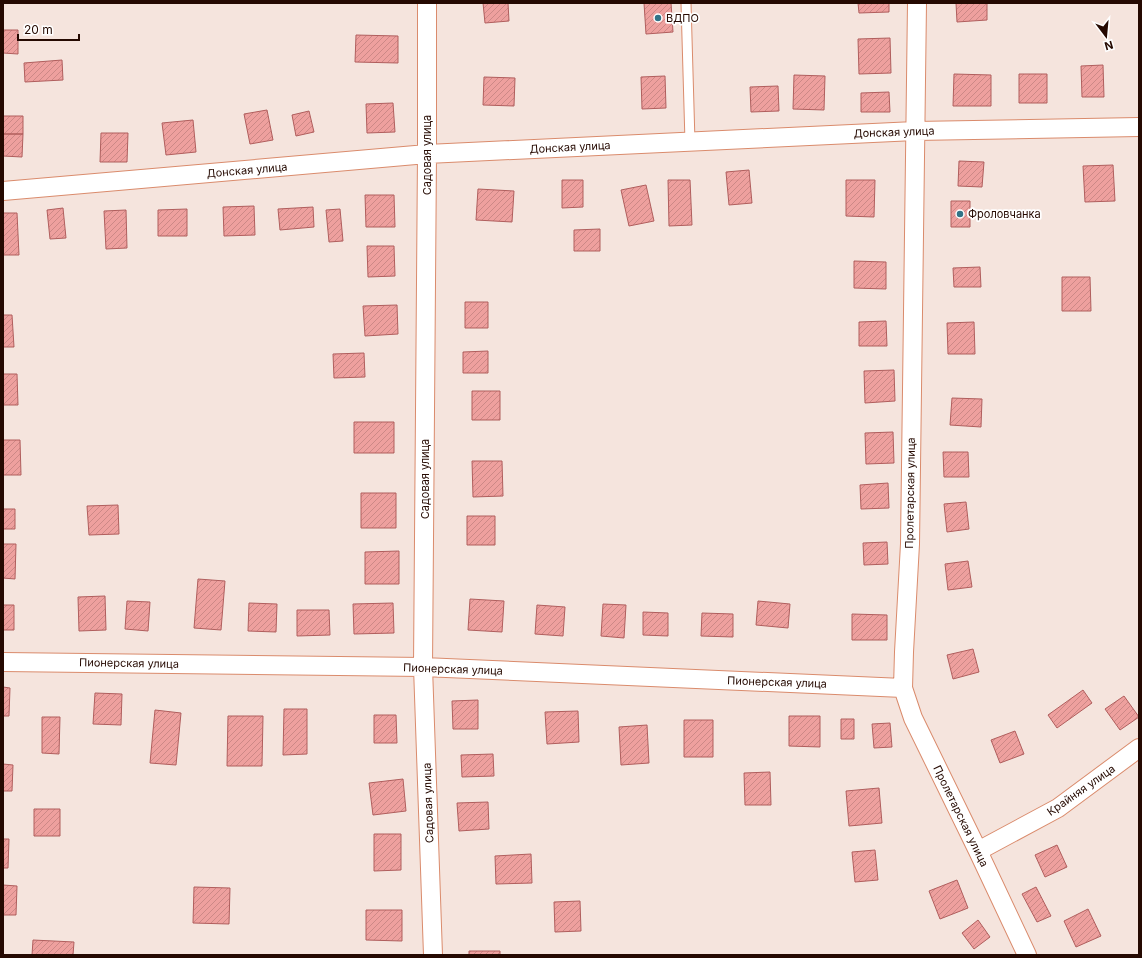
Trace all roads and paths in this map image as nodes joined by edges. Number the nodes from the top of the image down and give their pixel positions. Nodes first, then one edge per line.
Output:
1 (427, 3) edge
2 (686, 3) edge
3 (917, 3) edge
4 (1139, 127) edge
5 (915, 131) junction
6 (690, 142) junction
7 (427, 154) junction
8 (3, 191) edge
9 (3, 662) edge
10 (423, 667) junction
11 (903, 688) junction
12 (1139, 748) edge
13 (978, 851) junction
14 (433, 955) edge
15 (1027, 955) edge

1 - 7 street, Садовая улица
2 - 6 lane
3 - 5 street, Пролетарская улица
4 - 5 street, Донская улица
5 - 6 street, Донская улица
5 - 11 street, Пролетарская улица
6 - 7 street, Донская улица
7 - 8 street, Донская улица
7 - 10 street, Садовая улица
9 - 10 street, Пионерская улица
10 - 11 street, Пионерская улица
10 - 14 street, Садовая улица
11 - 13 street, Пролетарская улица
12 - 13 street, Крайняя улица
13 - 15 street, Пролетарская улица

